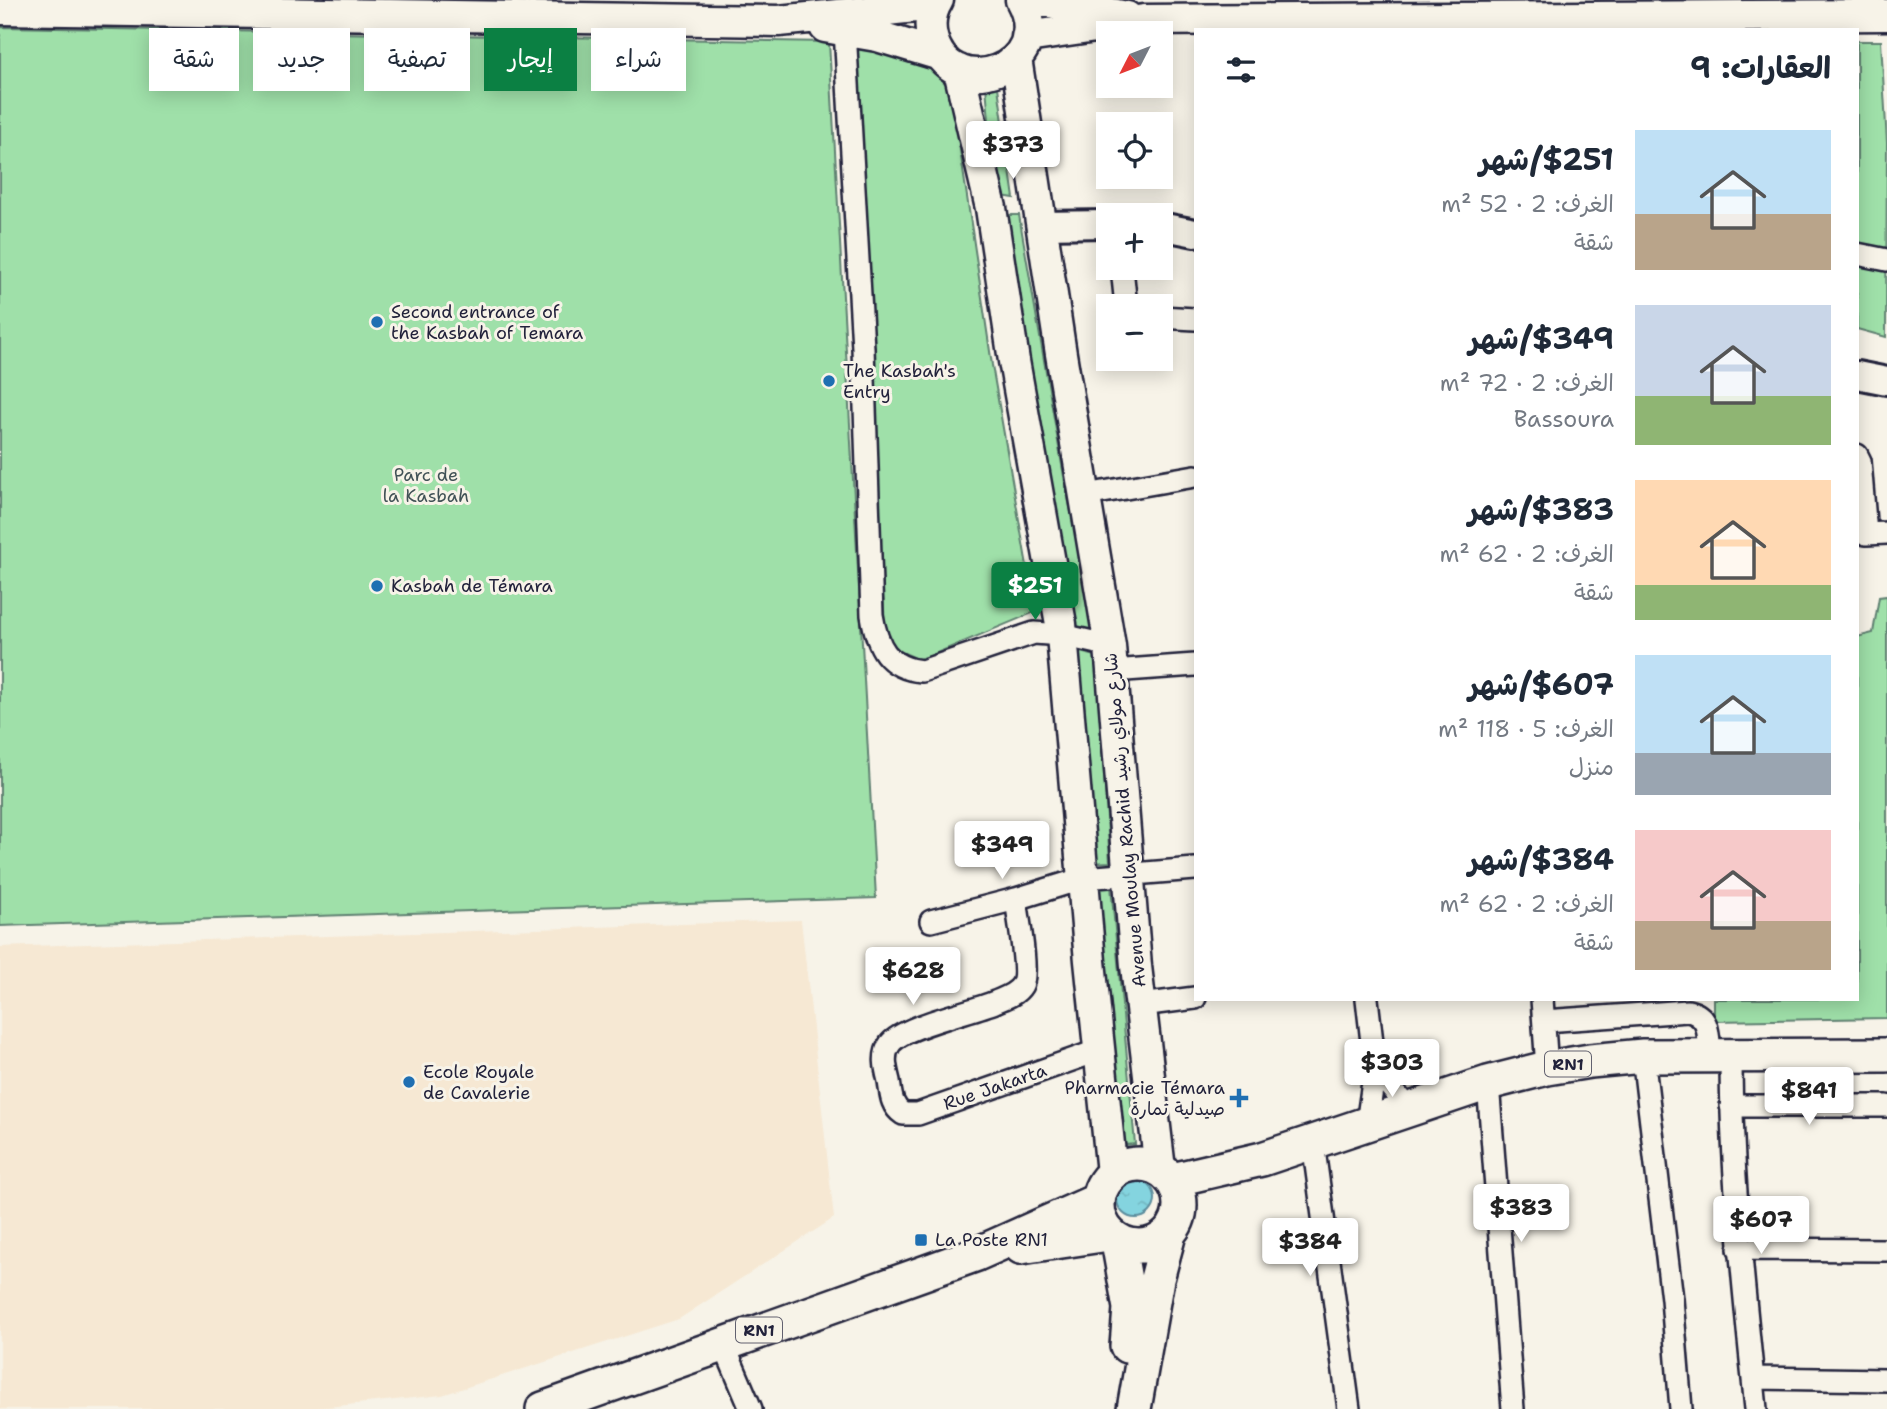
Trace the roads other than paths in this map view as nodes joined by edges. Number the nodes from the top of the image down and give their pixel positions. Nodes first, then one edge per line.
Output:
1 (1021, 0) edge
2 (1039, 0) edge
3 (936, 2) edge
4 (71, 5) edge
5 (302, 7) edge
6 (0, 9) edge
7 (1352, 9) edge
8 (1438, 10) edge
9 (1887, 15) edge
10 (1144, 20) junction
11 (779, 21) junction
12 (1505, 24) edge
13 (1718, 24) edge
14 (845, 30) junction
15 (1022, 48) junction
16 (950, 62) junction
17 (991, 208) junction
18 (1039, 215) junction
19 (1096, 222) edge
20 (1173, 229) edge
21 (1194, 233) edge
22 (1859, 254) edge
23 (1887, 260) edge
24 (1173, 318) edge
25 (1194, 319) edge
26 (1859, 375) edge
27 (1887, 381) edge
28 (1859, 459) edge
29 (1194, 477) edge
30 (1086, 495) junction
31 (1887, 533) edge
32 (1861, 535) edge
33 (1062, 635) junction
34 (1111, 658) junction
35 (1194, 665) edge
36 (1194, 869) edge
37 (1130, 875) junction
38 (1084, 878) junction
39 (1016, 899) junction
40 (931, 921) dead end
41 (1194, 998) edge
42 (1367, 1001) edge
43 (1542, 1001) edge
44 (1141, 1005) junction
45 (1544, 1021) junction
46 (1100, 1051) junction
47 (1721, 1055) junction
48 (1887, 1055) edge
49 (1643, 1056) junction
50 (1375, 1068) junction
51 (1547, 1068) junction
52 (1488, 1083) junction
53 (1731, 1106) junction
54 (1887, 1106) edge
55 (1409, 1110) junction
56 (1367, 1124) junction
57 (1313, 1142) junction
58 (1262, 1158) junction
59 (1166, 1174) junction
60 (1105, 1186) junction
61 (1174, 1224) junction
62 (1114, 1237) junction
63 (1739, 1249) junction
64 (1887, 1250) edge
65 (977, 1254) junction
66 (723, 1343) junction
67 (1753, 1378) junction
68 (1887, 1380) edge
69 (543, 1409) edge
70 (751, 1409) edge
71 (1118, 1409) edge
72 (1134, 1409) edge
73 (1349, 1409) edge
74 (1513, 1409) edge
75 (1681, 1409) edge
76 (1756, 1409) edge

1 - 15 main road, Avenue Moulay Rachid شارع مولاي رشيد
2 - 10 main road
3 - 11 main road
3 - 16 main road
4 - 5 main road
4 - 6 main road
5 - 11 main road
7 - 8 main road
7 - 10 main road
8 - 12 main road
9 - 13 main road
10 - 15 main road
11 - 14 main road
12 - 13 main road
14 - 16 main road
14 - 33 street
15 - 16 main road
15 - 18 main road, Avenue Moulay Rachid شارع مولاي رشيد
16 - 17 main road
17 - 18 main road
17 - 33 main road
18 - 19 street
18 - 30 main road, Avenue Moulay Rachid شارع مولاي رشيد
20 - 21 street
22 - 23 street
24 - 25 street
26 - 27 street
28 - 32 street
29 - 30 street
30 - 34 main road, Avenue Moulay Rachid شارع مولاي رشيد
31 - 32 street
33 - 34 street
33 - 38 main road
34 - 35 street
34 - 37 main road, Avenue Moulay Rachid شارع مولاي رشيد
36 - 37 street
37 - 38 street
37 - 44 main road, Avenue Moulay Rachid شارع مولاي رشيد
38 - 39 street
38 - 46 main road
39 - 40 street
39 - 46 street, Rue Jakarta
41 - 44 street
42 - 50 street
43 - 45 street
44 - 59 main road, Avenue Moulay Rachid شارع مولاي رشيد
45 - 47 street
45 - 51 street
46 - 60 main road
47 - 48 main road, RN1
47 - 49 main road, RN1
47 - 53 street
49 - 51 main road, RN1
49 - 75 street
50 - 55 street
50 - 56 street
51 - 52 main road, RN1
52 - 55 main road, RN1
52 - 74 street
53 - 54 street
53 - 63 street
55 - 56 main road, RN1
56 - 57 main road, RN1
57 - 58 main road, RN1
57 - 73 street
58 - 59 main road, RN1
58 - 61 main road, RN1
59 - 60 main road, RN1
59 - 61 main road
60 - 62 main road
60 - 65 main road, RN1
61 - 62 main road, RN1
61 - 72 main road
62 - 65 main road, RN1
62 - 71 main road
63 - 64 street
63 - 67 street
65 - 66 main road, RN1
66 - 69 main road, RN1
66 - 70 street
67 - 68 street
67 - 76 street

